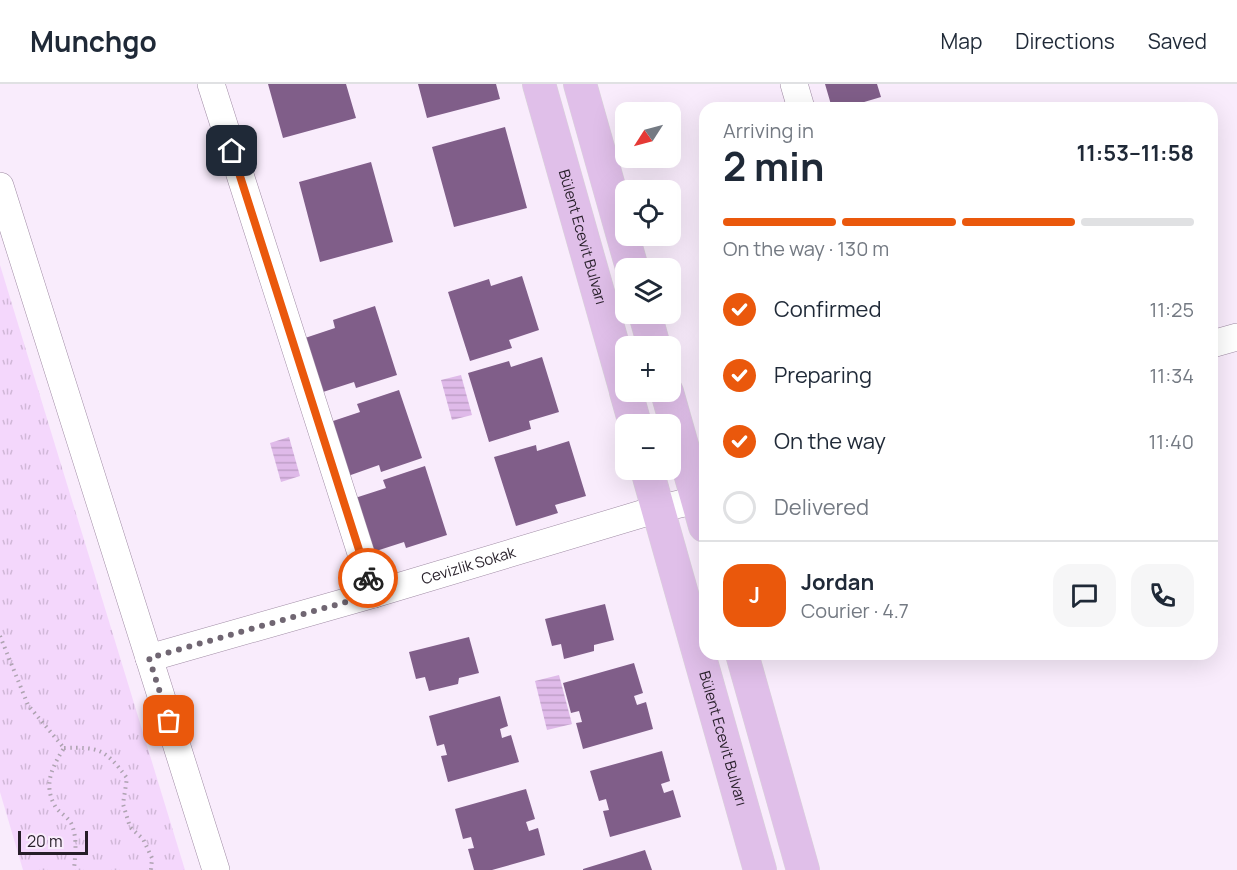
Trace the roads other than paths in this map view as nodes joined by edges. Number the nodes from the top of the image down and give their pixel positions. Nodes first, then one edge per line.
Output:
1 (211, 84) edge
2 (539, 84) edge
3 (580, 84) edge
4 (794, 84) edge
5 (799, 102) edge
6 (0, 186) edge
7 (629, 258) edge
8 (1237, 337) edge
9 (1218, 342) edge
10 (615, 352) edge
11 (670, 402) edge
12 (650, 480) edge
13 (699, 495) edge
14 (699, 508) edge
15 (658, 509) junction
16 (374, 594) junction
17 (699, 654) edge
18 (149, 658) junction
19 (701, 660) edge
20 (744, 660) edge
21 (216, 870) edge
22 (760, 870) edge
23 (803, 870) edge

1 - 16 street
2 - 10 main road, Bülent Ecevit Bulvarı
3 - 7 main road
4 - 5 street
6 - 18 street
8 - 9 street
11 - 13 main road
12 - 15 main road, Bülent Ecevit Bulvarı
14 - 15 street, Cevizlik Sokak
15 - 16 street, Cevizlik Sokak
15 - 17 main road, Bülent Ecevit Bulvarı
16 - 18 street, Cevizlik Sokak
18 - 21 street
19 - 22 main road, Bülent Ecevit Bulvarı
20 - 23 main road

